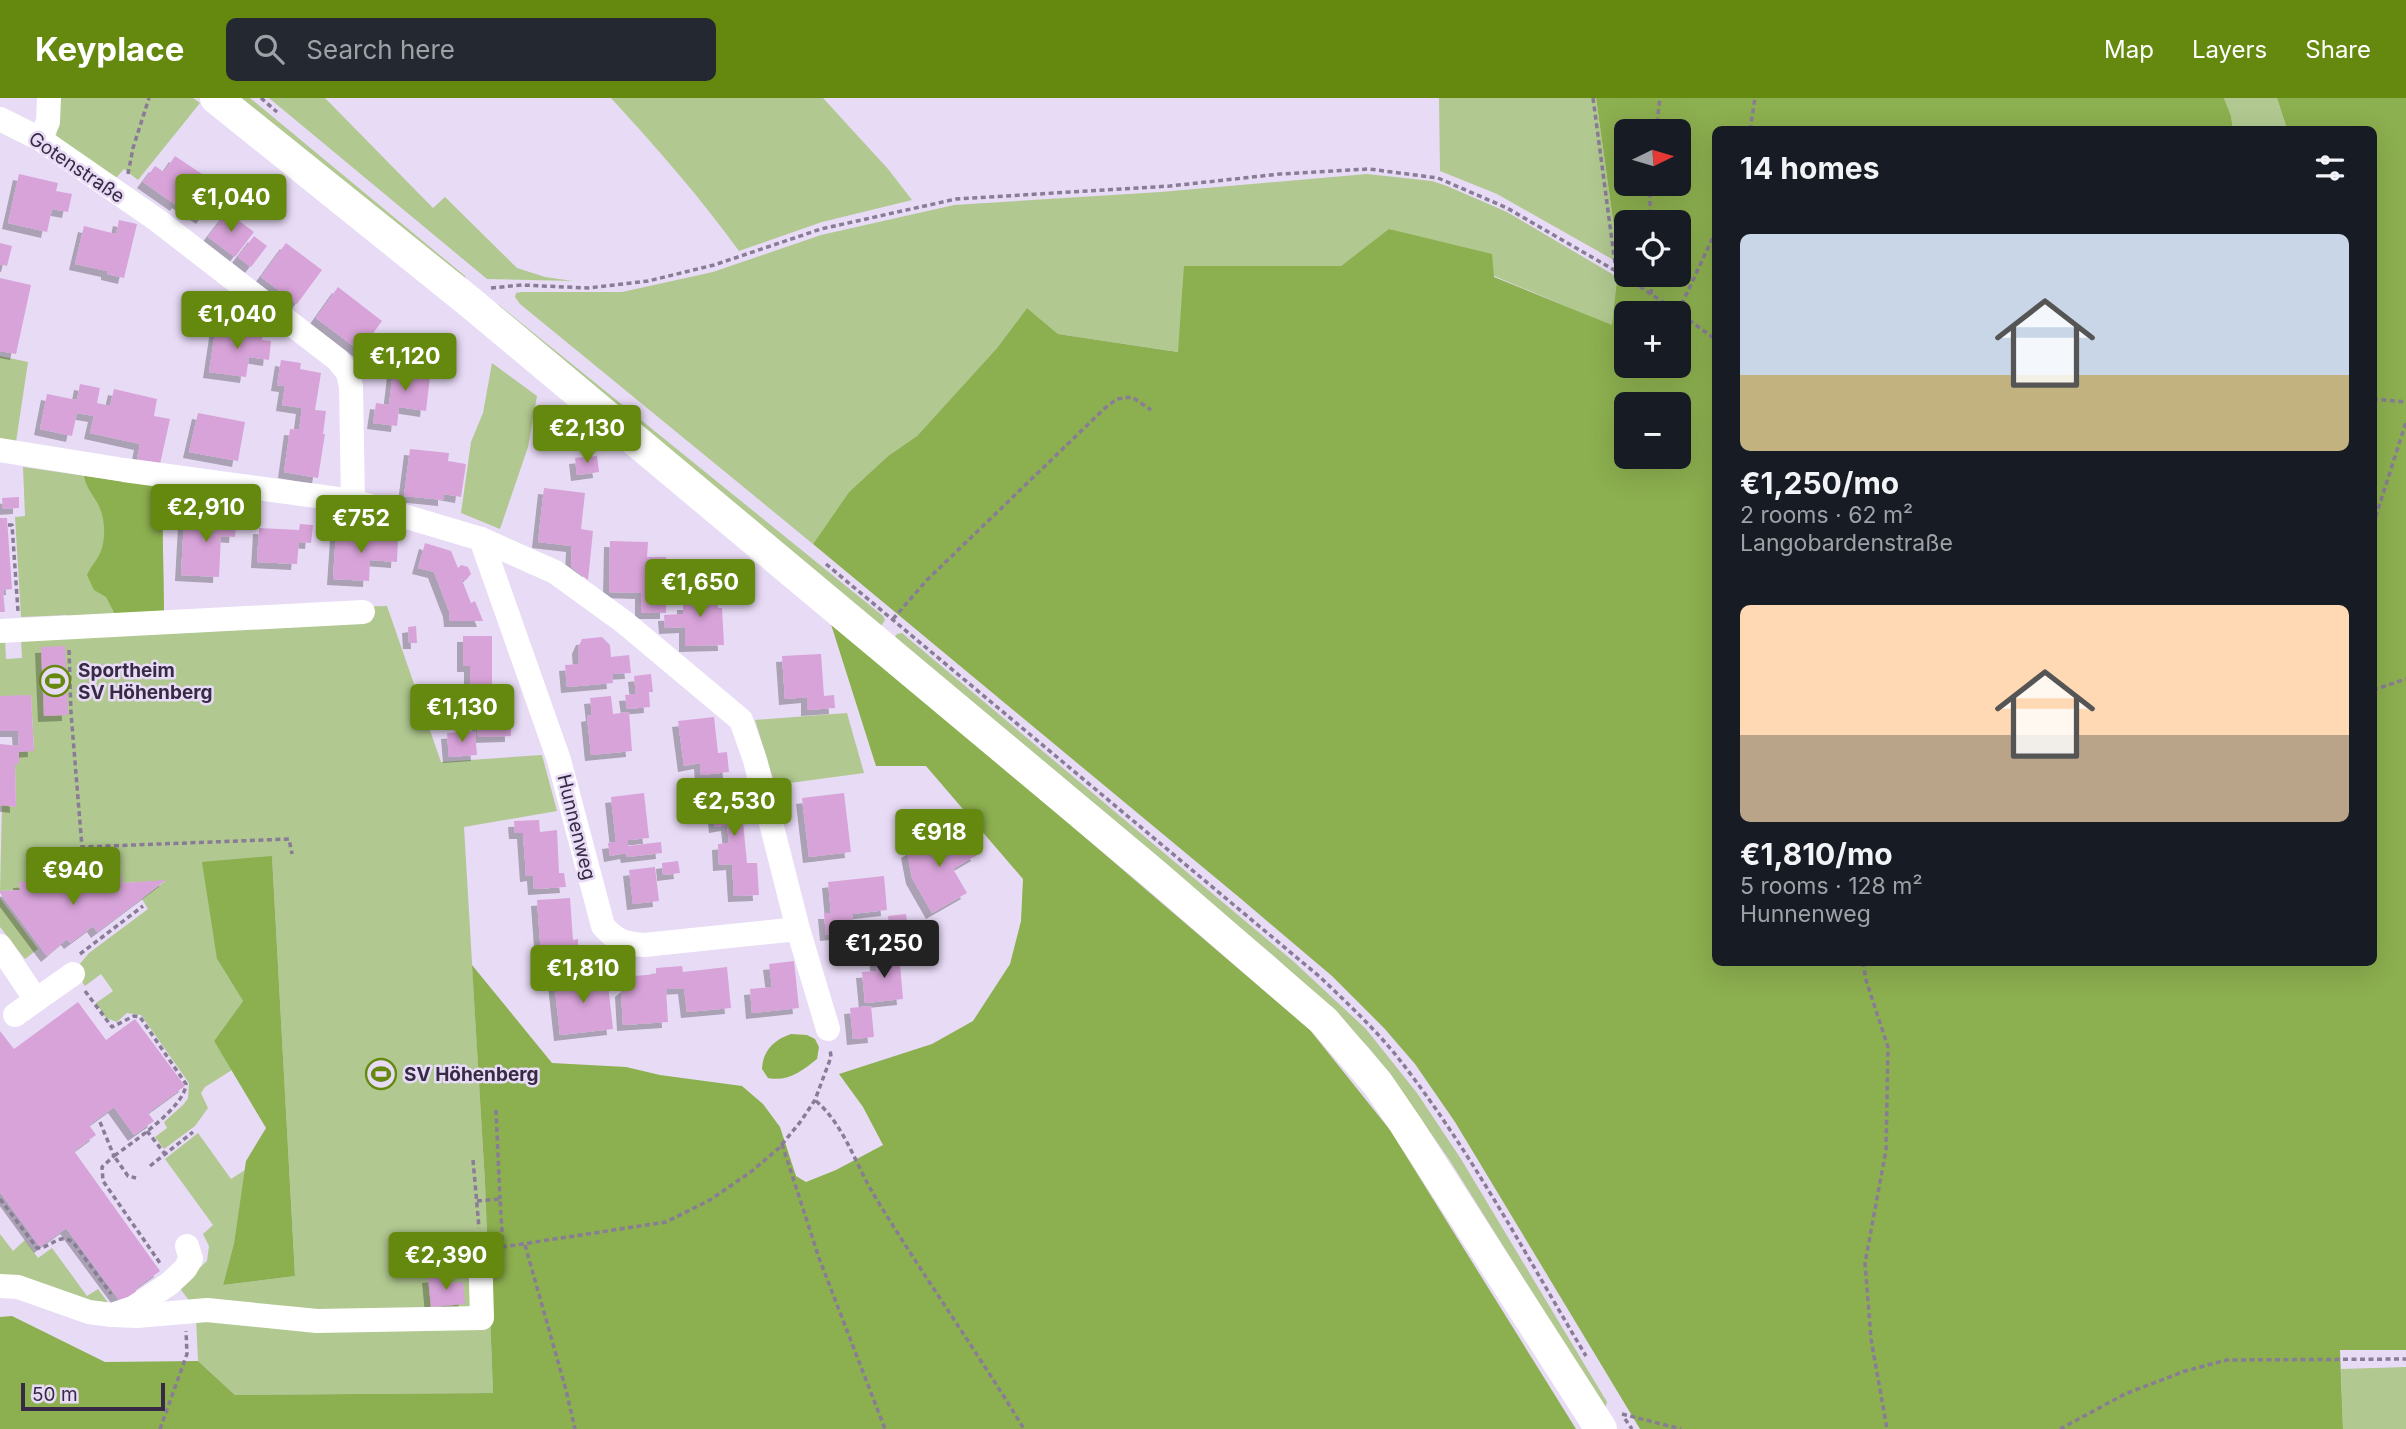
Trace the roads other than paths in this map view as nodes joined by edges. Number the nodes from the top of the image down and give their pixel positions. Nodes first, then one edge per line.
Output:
1 (50, 98) edge
2 (216, 98) edge
3 (0, 119) edge
4 (40, 139) junction
5 (0, 450) edge
6 (353, 501) junction
7 (481, 539) junction
8 (363, 612) dead end
9 (10, 631) edge
10 (798, 929) junction
11 (0, 946) edge
12 (73, 974) road end
13 (36, 1000) junction
14 (15, 1015) dead end
15 (828, 1028) road end
16 (479, 1238) road end
17 (187, 1246) dead end
18 (0, 1286) edge
19 (113, 1307) junction
20 (1611, 1422) edge

1 - 4 street
2 - 20 main road
3 - 4 street, Gotenstraße
4 - 6 street, Gotenstraße
5 - 6 street
6 - 7 street
7 - 10 street
7 - 10 street, Hunnenweg
8 - 9 street
10 - 15 street
11 - 13 street
12 - 13 street
13 - 14 street
16 - 19 street
17 - 19 street
18 - 19 street

